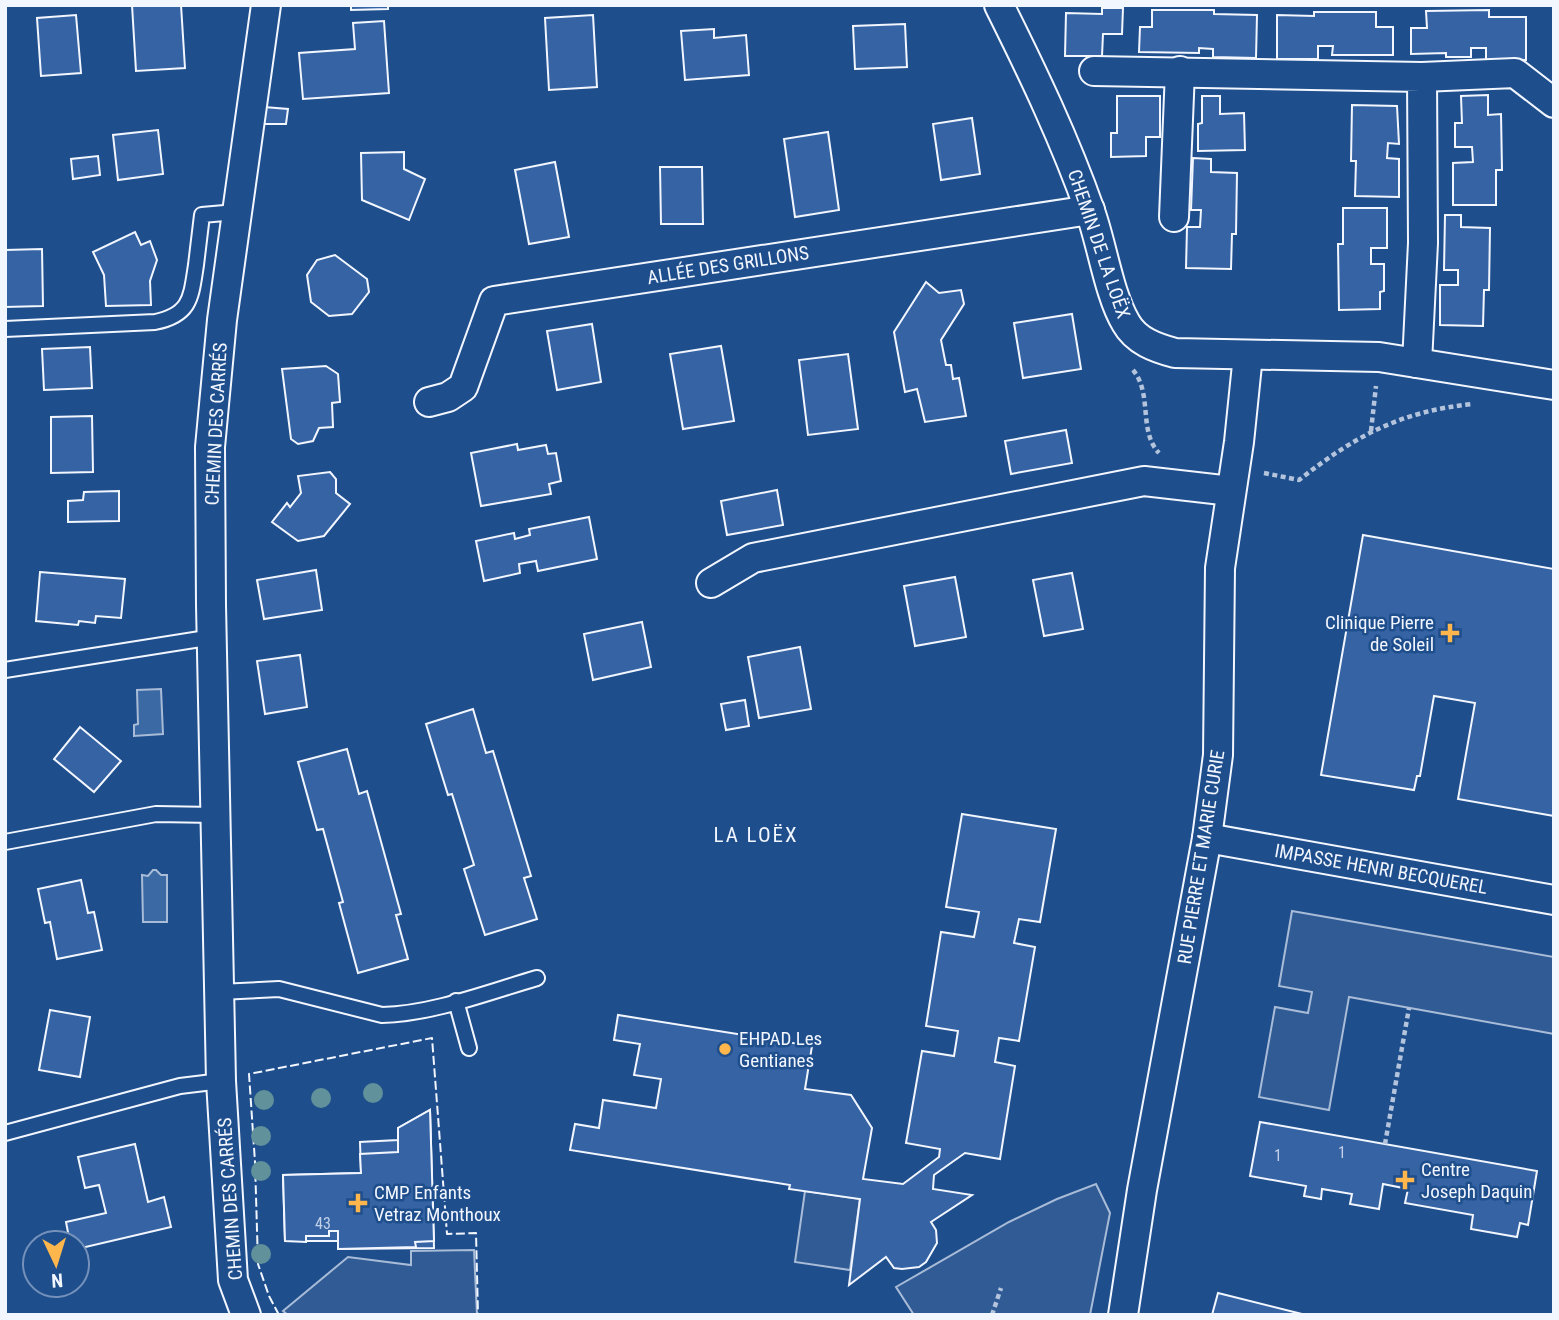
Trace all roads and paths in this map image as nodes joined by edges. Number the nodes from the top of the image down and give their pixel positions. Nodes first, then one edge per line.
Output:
1 (266, 5) edge
2 (999, 5) edge
3 (1094, 71) dead end
4 (1180, 71) junction
5 (1422, 77) junction
6 (1554, 103) edge
7 (1090, 210) junction
8 (236, 212) junction
9 (1174, 217) dead end
10 (5, 329) edge
11 (1248, 355) junction
12 (1379, 357) junction
13 (1417, 363) junction
14 (1128, 365) dead end
15 (1554, 385) edge
16 (429, 402) dead end
17 (1477, 403) dead end
18 (1371, 431) junction
19 (1166, 456) dead end
20 (1233, 479) junction
21 (711, 583) dead end
22 (213, 637) junction
23 (5, 670) edge
24 (215, 815) junction
25 (1207, 838) junction
26 (5, 842) edge
27 (1554, 900) edge
28 (537, 978) dead end
29 (219, 992) junction
30 (456, 1001) junction
31 (1409, 1008) dead end
32 (469, 1048) dead end
33 (221, 1081) junction
34 (5, 1133) edge
35 (1385, 1144) dead end
36 (1001, 1288) dead end
37 (246, 1315) edge
38 (992, 1315) edge
39 (1123, 1315) edge

1 - 8 street, CHEMIN DES CARRÉS
2 - 7 street, CHEMIN DE LA LOËX
3 - 4 street
4 - 5 street
4 - 9 street
5 - 6 street
5 - 13 street
7 - 11 street, CHEMIN DE LA LOËX
7 - 16 street, ALLÉE DES GRILLONS
8 - 10 lane
8 - 22 street, CHEMIN DES CARRÉS
11 - 12 street, CHEMIN DE LA LOËX
11 - 20 street, RUE PIERRE ET MARIE CURIE
12 - 13 street, CHEMIN DE LA LOËX
12 - 18 path
13 - 15 street, CHEMIN DE LA LOËX
14 - 19 path
17 - 18 path
18 - 20 path
20 - 21 street
20 - 25 street, RUE PIERRE ET MARIE CURIE
22 - 23 lane
22 - 24 street, CHEMIN DES CARRÉS
24 - 26 lane
24 - 29 street, CHEMIN DES CARRÉS
25 - 27 street, IMPASSE HENRI BECQUEREL
25 - 39 street, RUE PIERRE ET MARIE CURIE
28 - 30 lane
29 - 30 lane
29 - 33 street, CHEMIN DES CARRÉS
30 - 32 lane
31 - 35 path
33 - 34 lane
33 - 37 street, CHEMIN DES CARRÉS
36 - 38 path

